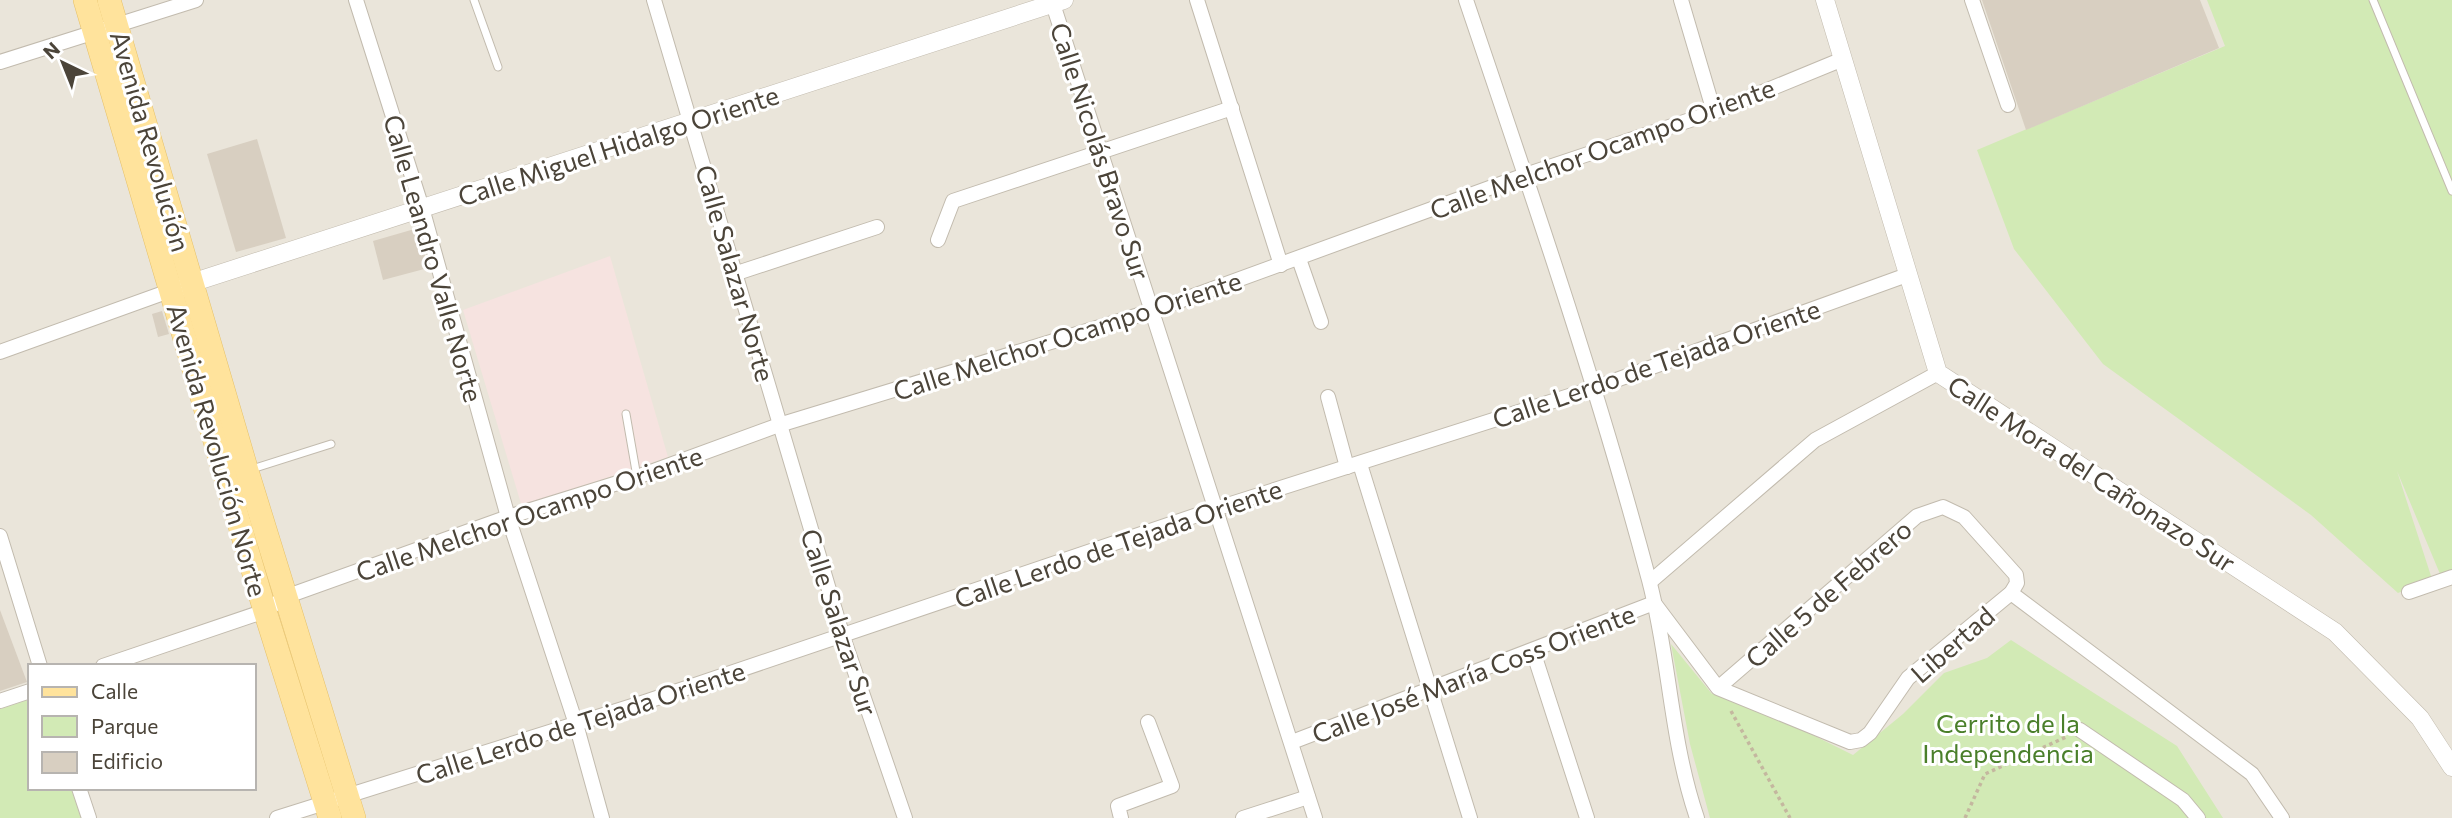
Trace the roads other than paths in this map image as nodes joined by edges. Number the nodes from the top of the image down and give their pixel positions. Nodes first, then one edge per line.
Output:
1 (85, 0) edge
2 (109, 0) edge
3 (196, 0) edge
4 (356, 0) edge
5 (474, 0) edge
6 (654, 0) edge
7 (1197, 0) edge
8 (1466, 0) edge
9 (1681, 0) edge
10 (1825, 0) edge
11 (1972, 0) edge
12 (2374, 0) edge
13 (1059, 2) edge
14 (117, 26) junction
15 (94, 33) junction
16 (1843, 59) junction
17 (0, 62) edge
18 (498, 67) dead end
19 (2008, 105) dead end
20 (1231, 108) junction
21 (1714, 112) junction
22 (692, 120) junction
23 (1101, 151) junction
24 (1525, 175) junction
25 (2452, 191) edge
26 (422, 208) junction
27 (877, 227) dead end
28 (938, 240) dead end
29 (1299, 259) junction
30 (1281, 265) junction
31 (737, 273) junction
32 (1908, 275) junction
33 (182, 286) junction
34 (1152, 311) junction
35 (1321, 322) dead end
36 (0, 352) edge
37 (1938, 373) junction
38 (1594, 388) junction
39 (1328, 397) dead end
40 (626, 414) dead end
41 (779, 425) junction
42 (331, 444) dead end
43 (1354, 465) junction
44 (247, 471) junction
45 (637, 477) junction
46 (1215, 509) junction
47 (508, 517) junction
48 (0, 536) edge
49 (2016, 575) joint
50 (2452, 577) edge
51 (1650, 583) junction
52 (2409, 592) dead end
53 (2011, 593) junction
54 (285, 597) junction
55 (1654, 603) junction
56 (265, 611) junction
57 (843, 637) junction
58 (1533, 651) junction
59 (39, 664) edge
60 (109, 664) edge
61 (1718, 688) junction
62 (1430, 690) junction
63 (28, 692) edge
64 (0, 701) edge
65 (1148, 722) dead end
66 (576, 724) junction
67 (2080, 730) road end
68 (1292, 742) junction
69 (2452, 767) edge
70 (80, 790) edge
71 (1308, 797) junction
72 (351, 807) edge
73 (328, 810) edge
74 (89, 818) edge
75 (277, 818) edge
76 (602, 818) edge
77 (905, 818) edge
78 (1121, 818) edge
79 (1243, 818) edge
80 (1315, 818) edge
81 (1470, 818) edge
82 (1587, 818) edge
83 (1697, 818) edge
84 (2199, 818) edge
85 (2282, 818) edge

1 - 15 main road, Avenida Revolución
2 - 14 main road, Avenida Revolución
3 - 14 street
4 - 26 street, Calle Leandro Valle Norte
5 - 18 lane
6 - 22 street, Calle Salazar Norte
7 - 20 street
8 - 24 street
9 - 21 street
10 - 16 street, Calle Mora del Cañonazo Sur
11 - 19 street
12 - 25 lane
13 - 22 street, Calle Miguel Hidalgo Oriente
13 - 23 street, Calle Nicolás Bravo Sur
14 - 15 street
14 - 33 main road, Avenida Revolución
15 - 17 street
15 - 33 main road, Avenida Revolución
16 - 21 street, Calle Melchor Ocampo Oriente
16 - 32 street, Calle Mora del Cañonazo Sur
20 - 23 street
20 - 30 street
21 - 24 street, Calle Melchor Ocampo Oriente
22 - 26 street, Calle Miguel Hidalgo Oriente
22 - 31 street, Calle Salazar Norte
23 - 28 street
23 - 34 street, Calle Nicolás Bravo Sur
24 - 29 street, Calle Melchor Ocampo Oriente
24 - 38 street
26 - 33 street, Calle Miguel Hidalgo Oriente
26 - 47 street, Calle Leandro Valle Norte
27 - 31 street
29 - 30 street, Calle Melchor Ocampo Oriente
29 - 35 street
30 - 34 street, Calle Melchor Ocampo Oriente
31 - 41 street, Calle Salazar Norte
32 - 37 street, Calle Mora del Cañonazo Sur
32 - 38 street, Calle Lerdo de Tejada Oriente
33 - 36 street
33 - 44 main road, Avenida Revolución Norte
33 - 56 main road, Avenida Revolución Norte
34 - 41 street, Calle Melchor Ocampo Oriente
34 - 46 street, Calle Nicolás Bravo Sur
37 - 51 street, Calle José María Coss Oriente
37 - 69 street, Calle Mora del Cañonazo Sur
38 - 43 street, Calle Lerdo de Tejada Oriente
38 - 51 street
39 - 43 street
40 - 45 lane
41 - 45 street, Calle Melchor Ocampo Oriente
41 - 57 street, Calle Salazar Sur
42 - 44 lane
43 - 46 street, Calle Lerdo de Tejada Oriente
43 - 62 street
44 - 54 main road, Avenida Revolución Norte
45 - 47 street, Calle Melchor Ocampo Oriente
46 - 57 street, Calle Lerdo de Tejada Oriente
46 - 68 street, Calle Nicolás Bravo Sur
47 - 54 street, Calle Melchor Ocampo Oriente
47 - 66 street, Calle Leandro Valle Norte
48 - 59 street
49 - 53 street, Libertad
49 - 61 street, Calle 5 de Febrero
50 - 52 street
51 - 55 street
53 - 61 street, Libertad
53 - 85 street, Libertad
54 - 56 street, Calle Melchor Ocampo Oriente
54 - 72 main road
55 - 58 street, Calle José María Coss Oriente
55 - 61 street
55 - 83 street
56 - 60 street, Calle Melchor Ocampo Oriente
56 - 73 main road
57 - 66 street, Calle Lerdo de Tejada Oriente
57 - 77 street, Calle Salazar Sur
58 - 62 street, Calle José María Coss Oriente
58 - 82 street
62 - 68 street, Calle José María Coss Oriente
62 - 81 street
63 - 64 street
65 - 78 street
66 - 72 street, Calle Lerdo de Tejada Oriente
66 - 76 street, Calle Leandro Valle Norte
67 - 84 street
68 - 71 street, Calle Nicolás Bravo Sur
70 - 74 street
71 - 79 street
71 - 80 street, Calle Nicolás Bravo Sur
72 - 73 street, Calle Lerdo de Tejada Oriente
73 - 75 street, Calle Lerdo de Tejada Oriente

